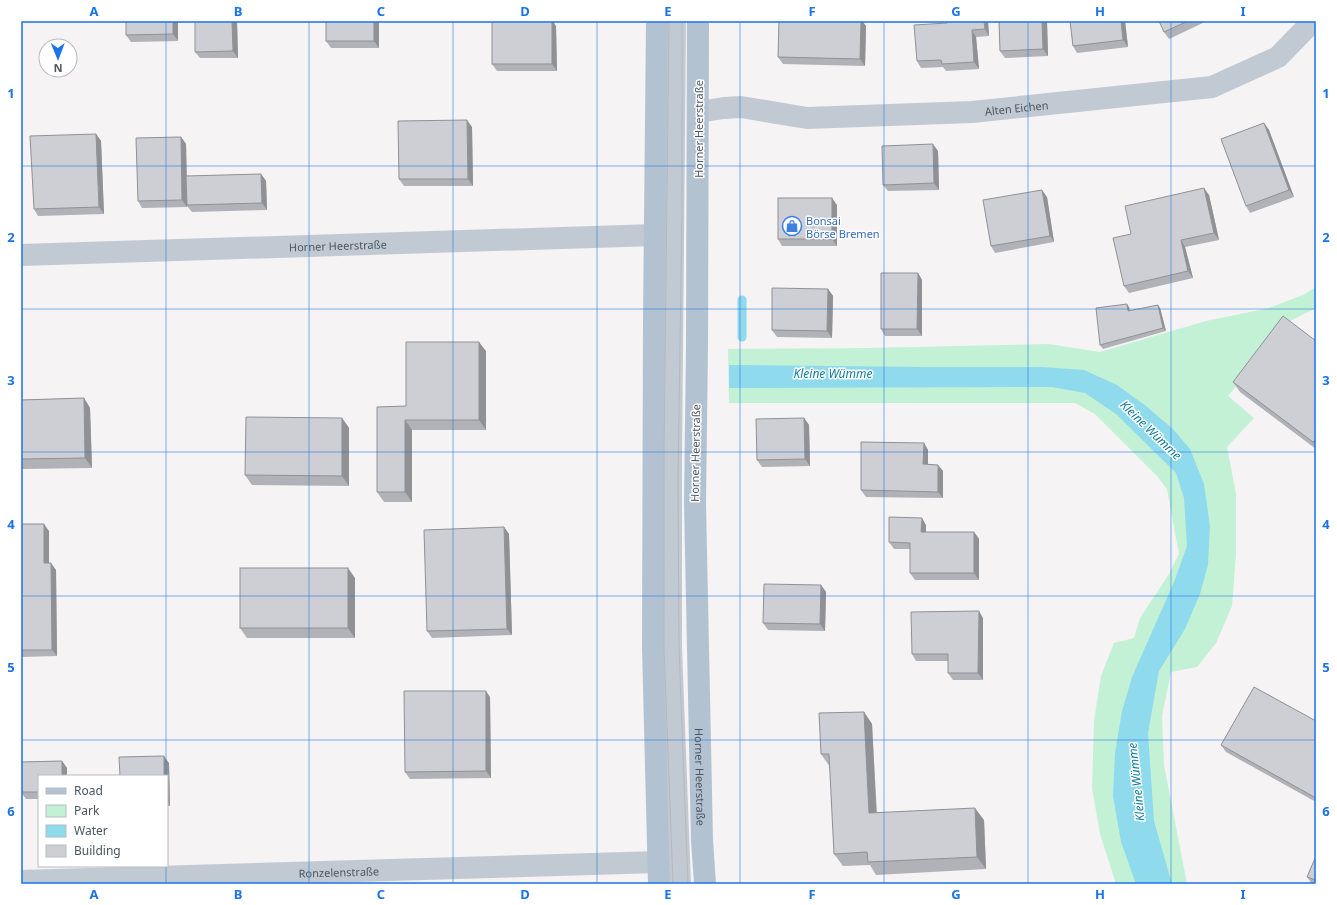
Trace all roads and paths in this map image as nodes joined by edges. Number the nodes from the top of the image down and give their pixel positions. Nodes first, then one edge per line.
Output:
1 (658, 21) edge
2 (675, 21) edge
3 (698, 21) edge
4 (1313, 21) edge
5 (698, 112) junction
6 (656, 235) junction
7 (21, 255) edge
8 (658, 862) junction
9 (21, 881) edge
10 (659, 884) edge
11 (680, 884) edge
12 (705, 884) edge

1 - 6 main road
2 - 11 street
3 - 5 main road, Horner Heerstraße
4 - 5 street, Alten Eichen
5 - 12 main road, Horner Heerstraße
6 - 7 street, Horner Heerstraße
6 - 8 main road
8 - 9 street, Ronzelenstraße
8 - 10 main road

